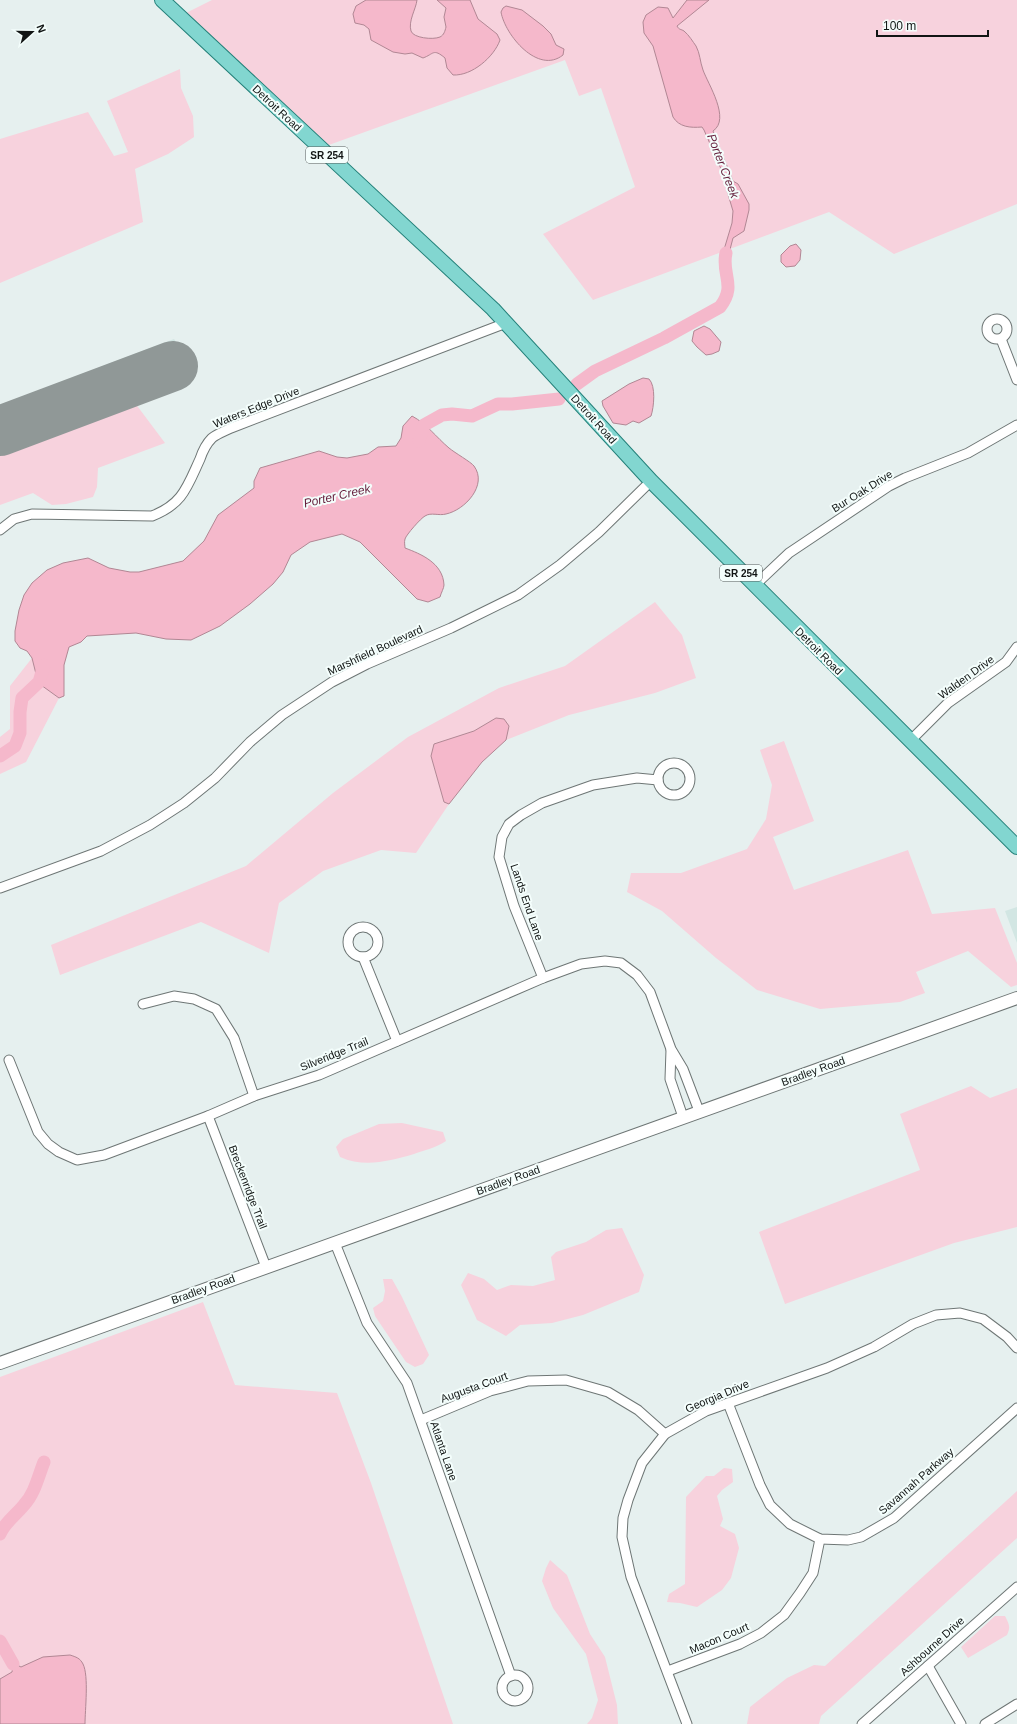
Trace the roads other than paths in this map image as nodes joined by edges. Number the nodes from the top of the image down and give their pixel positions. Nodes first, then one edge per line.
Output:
1 (162, 0) edge
2 (506, 323) junction
3 (1002, 339) dead end
4 (1017, 380) edge
5 (1017, 425) edge
6 (651, 481) junction
7 (0, 530) edge
8 (754, 586) junction
9 (1017, 647) edge
10 (910, 741) junction
11 (658, 780) dead end
12 (1017, 847) edge
13 (0, 888) edge
14 (364, 957) dead end
15 (543, 978) junction
16 (1017, 998) edge
17 (143, 1004) dead end
18 (397, 1041) junction
19 (671, 1049) junction
20 (9, 1060) dead end
21 (254, 1096) junction
22 (699, 1111) junction
23 (208, 1116) junction
24 (683, 1117) junction
25 (334, 1242) junction
26 (266, 1267) junction
27 (1017, 1348) edge
28 (0, 1363) edge
29 (728, 1403) junction
30 (1017, 1408) edge
31 (421, 1420) junction
32 (665, 1434) junction
33 (820, 1539) junction
34 (1017, 1587) edge
35 (928, 1666) junction
36 (668, 1671) junction
37 (511, 1676) dead end
38 (1017, 1704) edge
39 (687, 1724) edge
40 (862, 1724) edge
41 (961, 1724) edge
42 (985, 1724) edge

1 - 2 main road, Detroit Road / SR 254
2 - 6 main road, Detroit Road / SR 254
2 - 7 street, Waters Edge Drive
3 - 4 street
5 - 8 street, Bur Oak Drive
6 - 8 main road, Detroit Road / SR 254
6 - 13 street, Marshfield Boulevard
8 - 10 main road, Detroit Road / SR 254
9 - 10 street, Walden Drive
10 - 12 main road, Detroit Road / SR 254
11 - 15 street, Lands End Lane
14 - 18 street
15 - 18 street, Silveridge Trail
15 - 19 street, Silveridge Trail
16 - 22 street, Bradley Road
17 - 21 street
18 - 21 street, Silveridge Trail
19 - 22 street, Silveridge Trail
19 - 24 street, Silveridge Trail
20 - 23 street, Silveridge Trail
21 - 23 street, Silveridge Trail
22 - 24 street, Bradley Road
23 - 26 street, Breckenridge Trail
24 - 25 street, Bradley Road
25 - 26 street, Bradley Road
25 - 31 street, Atlanta Lane
26 - 28 street, Bradley Road
27 - 29 street, Georgia Drive
29 - 32 street, Georgia Drive
29 - 33 street, Savannah Parkway
30 - 33 street, Savannah Parkway
31 - 32 street, Augusta Court
31 - 37 street, Atlanta Lane
32 - 36 street, Georgia Drive
33 - 36 street, Macon Court
34 - 35 street, Ashbourne Drive
35 - 40 street, Ashbourne Drive
35 - 41 street
36 - 39 street, Georgia Drive
38 - 42 street

